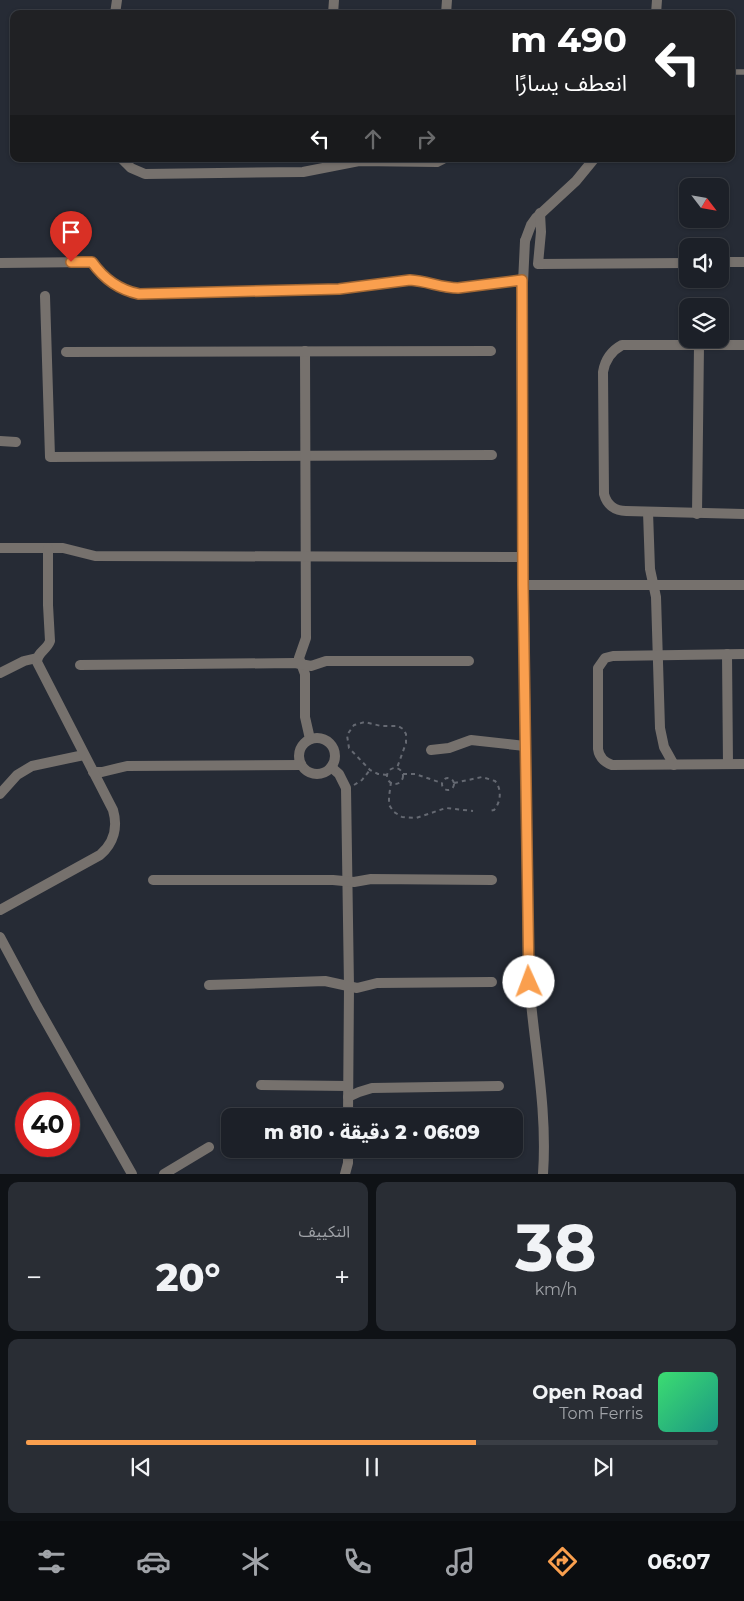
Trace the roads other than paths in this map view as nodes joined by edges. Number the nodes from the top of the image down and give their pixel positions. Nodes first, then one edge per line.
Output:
1 (125, 162) edge
2 (342, 162) edge
3 (592, 162) edge
4 (540, 213) junction
5 (524, 244) junction
6 (540, 248) junction
7 (729, 262) edge
8 (744, 262) edge
9 (0, 263) edge
10 (679, 263) edge
11 (522, 280) junction
12 (45, 296) dead end
13 (679, 345) edge
14 (729, 345) edge
15 (744, 345) edge
16 (699, 348) edge
17 (305, 351) junction
18 (491, 351) dead end
19 (66, 352) dead end
20 (0, 441) edge
21 (16, 442) dead end
22 (306, 455) junction
23 (492, 455) dead end
24 (648, 512) junction
25 (697, 514) junction
26 (744, 514) edge
27 (0, 548) edge
28 (48, 548) junction
29 (307, 557) junction
30 (523, 557) junction
31 (523, 585) junction
32 (654, 585) junction
33 (744, 585) edge
34 (728, 654) junction
35 (744, 654) edge
36 (657, 655) junction
37 (37, 658) junction
38 (470, 661) dead end
39 (301, 664) junction
40 (80, 665) dead end
41 (0, 673) edge
42 (310, 739) junction
43 (525, 746) junction
44 (431, 750) dead end
45 (84, 755) junction
46 (728, 764) junction
47 (744, 764) edge
48 (301, 765) junction
49 (674, 765) junction
50 (331, 767) junction
51 (93, 772) junction
52 (0, 794) edge
53 (153, 880) dead end
54 (492, 880) dead end
55 (349, 882) junction
56 (0, 910) edge
57 (0, 937) edge
58 (492, 982) dead end
59 (209, 984) dead end
60 (349, 987) junction
61 (261, 1085) dead end
62 (499, 1086) dead end
63 (348, 1092) junction
64 (348, 1108) edge
65 (209, 1147) dead end
66 (347, 1158) edge
67 (346, 1173) edge
68 (132, 1174) edge
69 (164, 1174) edge
70 (543, 1174) edge

1 - 2 street
3 - 4 street
4 - 5 street
4 - 6 street
5 - 6 street
5 - 11 street
6 - 10 street
7 - 8 street
9 - 11 street
11 - 30 street
12 - 22 street
13 - 24 street
14 - 15 street
16 - 25 street
17 - 18 street
17 - 19 street
17 - 22 street
20 - 21 street
22 - 23 street
22 - 29 street
24 - 25 street
24 - 32 street
25 - 26 street
27 - 28 street
28 - 29 street
28 - 37 street
29 - 30 street
29 - 39 street
30 - 31 street
31 - 32 street
31 - 43 street
32 - 33 street
32 - 36 street
34 - 35 street
34 - 36 street
34 - 46 street
36 - 49 street
36 - 49 street
37 - 41 street
37 - 45 street
38 - 39 street
39 - 40 street
39 - 42 street
42 - 48 street
42 - 50 street
43 - 44 street
43 - 70 street
45 - 51 street
45 - 52 street
46 - 47 street
46 - 49 street
48 - 50 street
48 - 51 street
50 - 55 street
51 - 56 street
53 - 55 street
54 - 55 street
55 - 60 street
57 - 68 street
58 - 60 street
59 - 60 street
60 - 63 street
61 - 63 street
62 - 63 street
63 - 64 street
65 - 69 street
66 - 67 street

